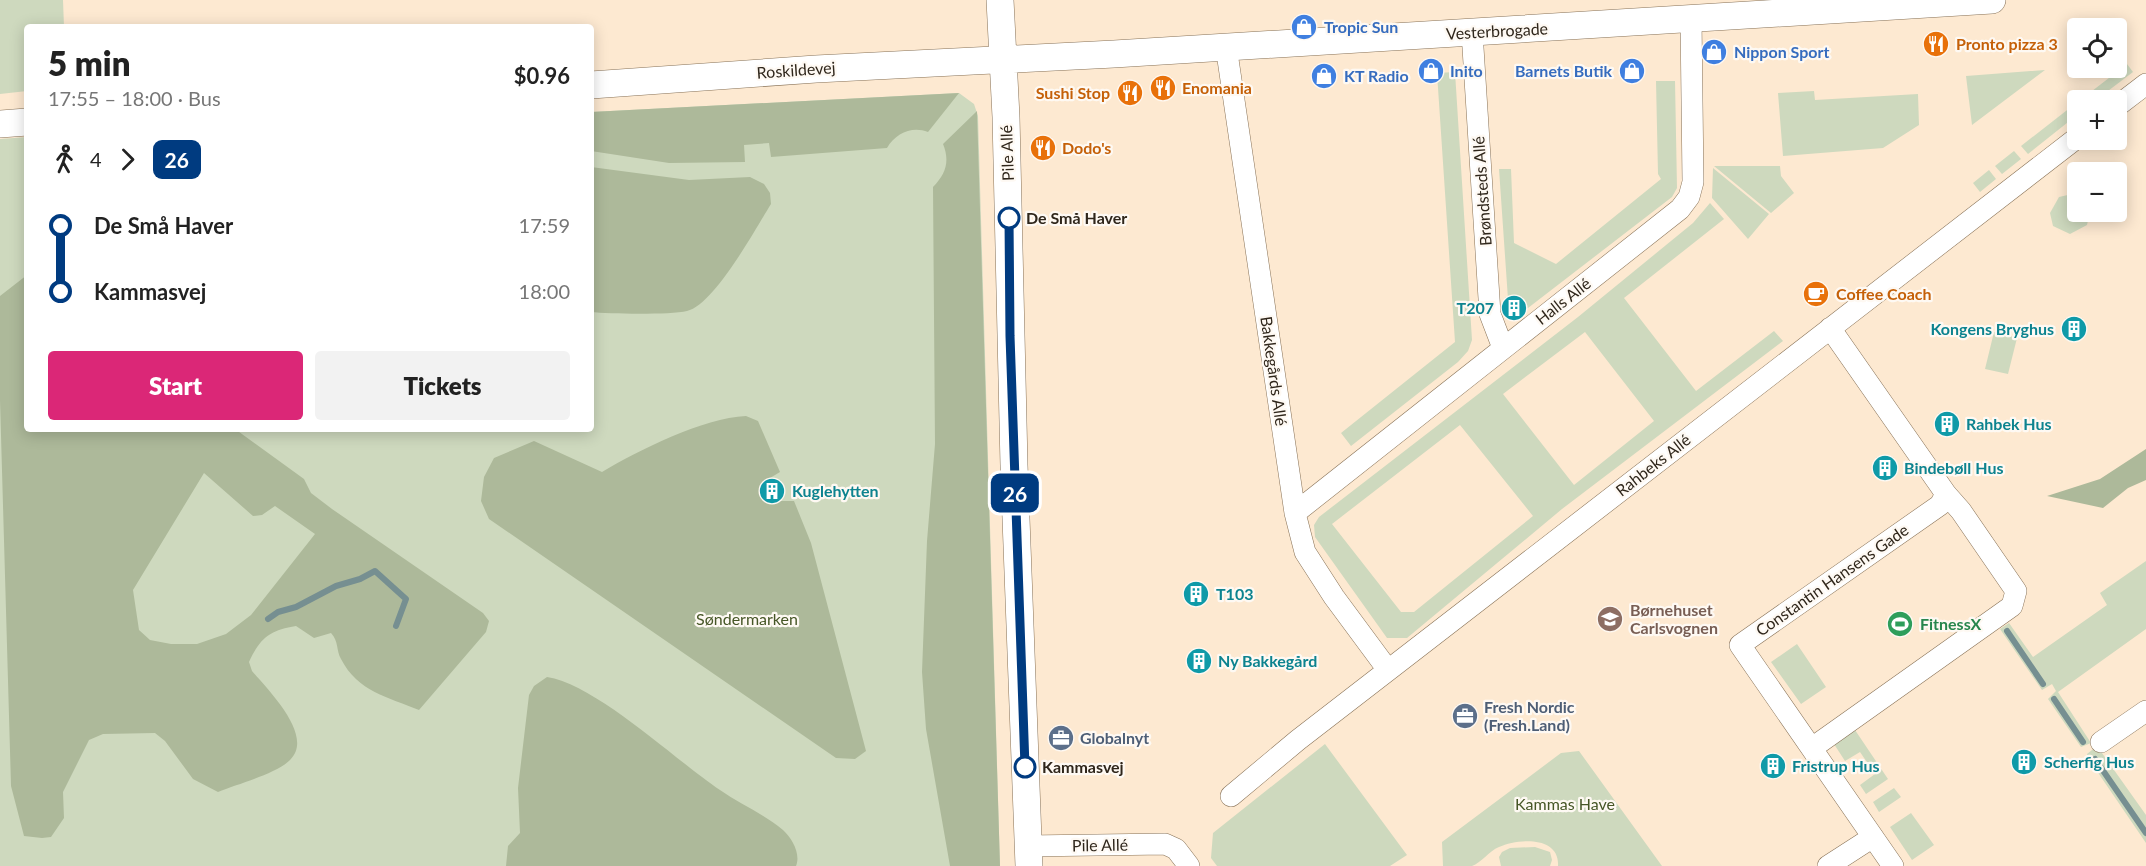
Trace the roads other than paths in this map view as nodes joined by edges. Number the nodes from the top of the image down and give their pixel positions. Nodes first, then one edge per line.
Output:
1 (1000, 0) edge
2 (1992, 0) edge
3 (1757, 7) edge
4 (1691, 19) junction
5 (1472, 32) junction
6 (1226, 46) junction
7 (1002, 60) junction
8 (2146, 84) edge
9 (594, 85) edge
10 (2127, 99) edge
11 (24, 122) edge
12 (0, 124) edge
13 (2067, 145) edge
14 (1830, 328) junction
15 (1503, 348) junction
16 (1946, 494) junction
17 (1295, 513) junction
18 (1388, 670) junction
19 (2146, 712) edge
20 (2101, 742) dead end
21 (1812, 747) junction
22 (1231, 796) dead end
23 (1873, 837) junction
24 (1029, 856) edge
25 (1189, 866) edge
26 (1828, 866) edge
27 (1893, 866) edge

1 - 7 street, Pile Allé
2 - 3 street, Vesterbrogade
3 - 4 street, Vesterbrogade
4 - 5 street, Vesterbrogade
4 - 15 street, Halls Allé
5 - 6 street, Vesterbrogade
5 - 15 street, Brøndsteds Allé
6 - 7 street, Vesterbrogade
6 - 17 street, Bakkegårds Allé
7 - 9 street, Roskildevej
7 - 24 street, Pile Allé
8 - 10 street
11 - 12 street
13 - 14 street, Rahbeks Allé
14 - 16 street
14 - 18 street, Rahbeks Allé
15 - 17 street, Halls Allé
16 - 21 street
16 - 21 street, Constantin Hansens Gade
17 - 18 street, Bakkegårds Allé
18 - 22 street, Rahbeks Allé
19 - 20 street
21 - 23 street, Constantin Hansens Gade
23 - 26 street
23 - 27 street, Constantin Hansens Gade
24 - 25 street, Pile Allé

